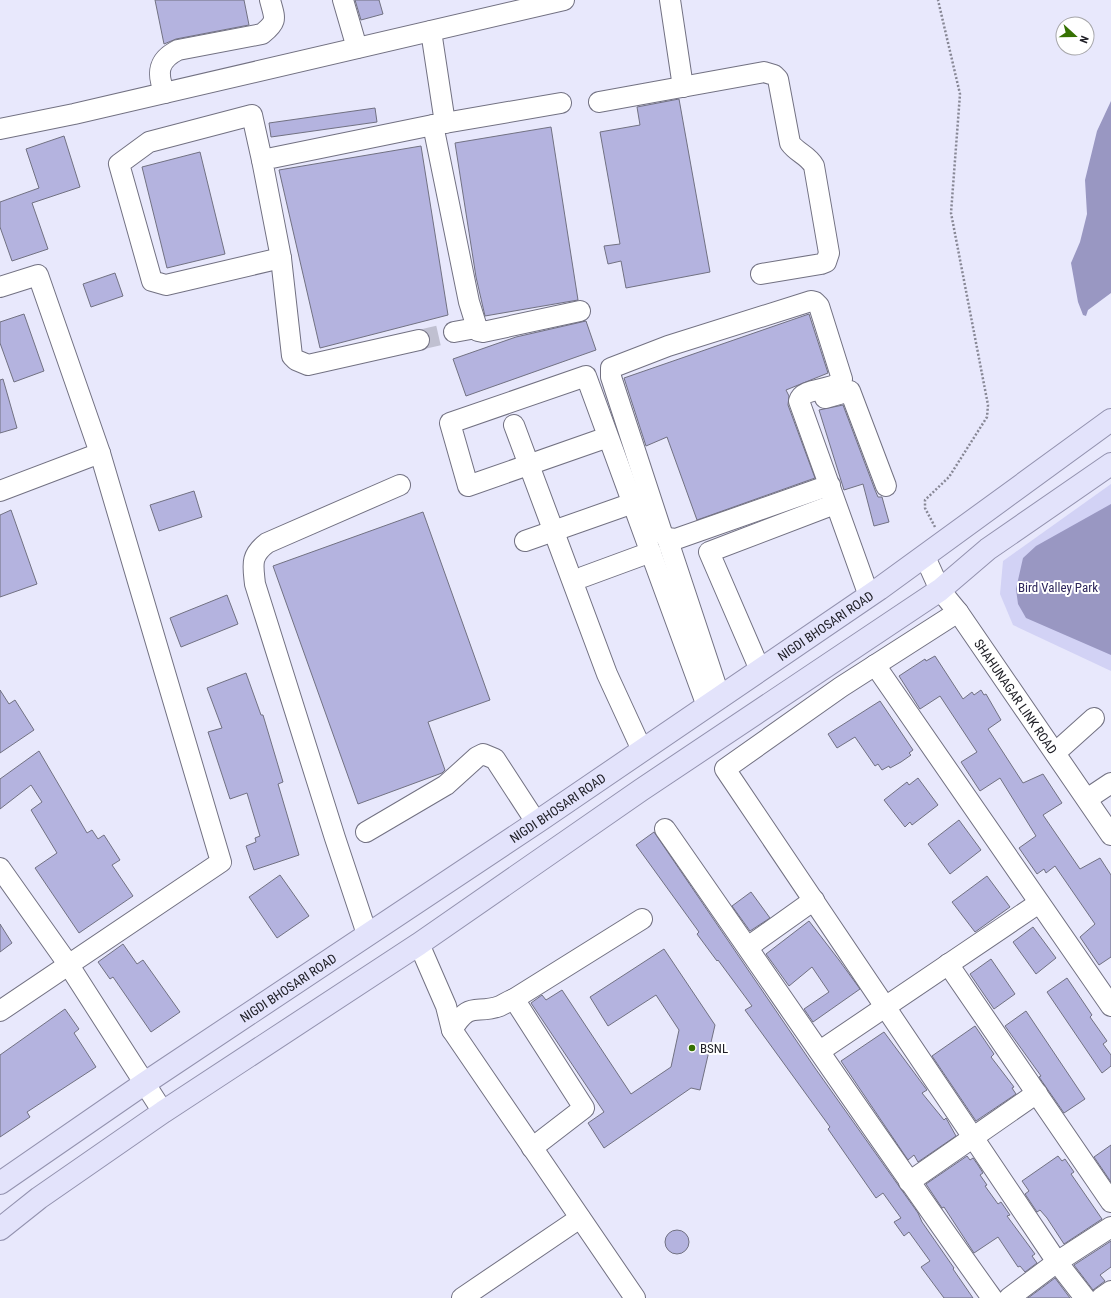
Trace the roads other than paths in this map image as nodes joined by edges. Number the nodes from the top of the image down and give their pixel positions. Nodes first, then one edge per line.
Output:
1 (270, 0) edge
2 (343, 0) edge
3 (559, 0) edge
4 (670, 0) edge
5 (431, 31) junction
6 (357, 48) junction
7 (683, 87) junction
8 (165, 92) junction
9 (599, 102) dead end
10 (562, 103) dead end
11 (439, 124) junction
12 (0, 129) edge
13 (262, 160) junction
14 (281, 258) junction
15 (761, 274) dead end
16 (0, 287) edge
17 (580, 311) dead end
18 (476, 328) junction
19 (454, 332) tunnel mouth
20 (419, 340) tunnel mouth
21 (1111, 420) edge
22 (514, 425) dead end
23 (608, 437) junction
24 (100, 454) junction
25 (1111, 464) edge
26 (529, 465) junction
27 (400, 485) dead end
28 (830, 485) junction
29 (886, 486) dead end
30 (0, 491) edge
31 (633, 504) junction
32 (827, 507) dead end
33 (554, 531) junction
34 (667, 538) junction
35 (525, 541) dead end
36 (651, 552) junction
37 (924, 557) junction
38 (583, 577) dead end
39 (940, 590) junction
40 (874, 593) junction
41 (958, 612) junction
42 (875, 665) junction
43 (827, 667) junction
44 (760, 670) junction
45 (841, 687) junction
46 (713, 702) junction
47 (1094, 718) dead end
48 (748, 720) junction
49 (762, 743) junction
50 (642, 750) junction
51 (1055, 753) junction
52 (1111, 783) edge
53 (1086, 799) junction
54 (536, 822) junction
55 (666, 829) dead end
56 (366, 832) dead end
57 (1110, 832) edge
58 (0, 868) edge
59 (814, 900) junction
60 (1039, 902) junction
61 (642, 918) dead end
62 (367, 934) junction
63 (419, 944) junction
64 (748, 947) junction
65 (68, 964) junction
66 (948, 964) junction
67 (514, 999) junction
68 (1111, 1006) edge
69 (886, 1007) junction
70 (0, 1011) edge
71 (452, 1030) junction
72 (820, 1051) junction
73 (145, 1083) junction
74 (1037, 1094) junction
75 (164, 1112) junction
76 (973, 1137) junction
77 (532, 1148) junction
78 (1, 1180) edge
79 (909, 1182) junction
80 (1111, 1202) edge
81 (580, 1218) junction
82 (1111, 1227) edge
83 (0, 1229) edge
84 (1057, 1262) junction
85 (1111, 1291) edge
86 (462, 1298) edge
87 (635, 1298) edge
88 (992, 1298) edge
89 (1009, 1298) edge
90 (1085, 1298) edge
91 (1102, 1298) edge

1 - 8 street
2 - 6 street
3 - 5 street
4 - 7 street
5 - 6 street
5 - 11 street
6 - 8 street
7 - 9 street
7 - 15 street
8 - 12 street
10 - 11 street
11 - 13 street
11 - 18 street
13 - 14 street
13 - 14 street
14 - 20 street
16 - 24 street
17 - 18 street
18 - 19 street
21 - 37 main road, NIGDI BHOSARI ROAD
22 - 26 street
23 - 26 street
23 - 26 street
23 - 31 street
24 - 30 street
24 - 65 street
25 - 39 main road
26 - 33 street
27 - 62 street
28 - 34 street
28 - 34 street
28 - 40 street
29 - 40 street
31 - 33 street
31 - 36 street
32 - 44 street
33 - 35 street
33 - 50 street
34 - 46 street
36 - 38 street
36 - 46 street
37 - 39 street, SHAHUNAGAR LINK ROAD
37 - 40 main road, NIGDI BHOSARI ROAD
39 - 41 street, SHAHUNAGAR LINK ROAD
39 - 43 main road
40 - 44 main road, NIGDI BHOSARI ROAD
41 - 42 street
41 - 51 street, SHAHUNAGAR LINK ROAD
42 - 45 street
42 - 60 street
43 - 45 street
43 - 48 main road
44 - 46 main road, NIGDI BHOSARI ROAD
45 - 49 street
46 - 50 main road, NIGDI BHOSARI ROAD
47 - 51 street
48 - 49 street
48 - 63 main road
49 - 59 street
50 - 54 main road, NIGDI BHOSARI ROAD
51 - 53 street, SHAHUNAGAR LINK ROAD
52 - 53 street
53 - 57 street, SHAHUNAGAR LINK ROAD
54 - 56 street
54 - 62 main road, NIGDI BHOSARI ROAD
55 - 64 street
58 - 65 street
59 - 64 street
59 - 69 street
60 - 66 street
60 - 68 street
61 - 67 street
62 - 73 main road, NIGDI BHOSARI ROAD
63 - 71 street
63 - 75 main road
64 - 72 street
65 - 70 street
65 - 73 street
66 - 69 street
66 - 74 street
67 - 71 street
67 - 77 street
69 - 72 street
69 - 76 street
71 - 77 street
72 - 79 street
73 - 75 street
73 - 78 main road, NIGDI BHOSARI ROAD
74 - 76 street
74 - 80 street
75 - 83 main road
76 - 79 street
76 - 84 street
77 - 81 street
79 - 88 street
81 - 86 street
81 - 87 street
82 - 84 street
84 - 89 street
84 - 90 street
85 - 91 street

